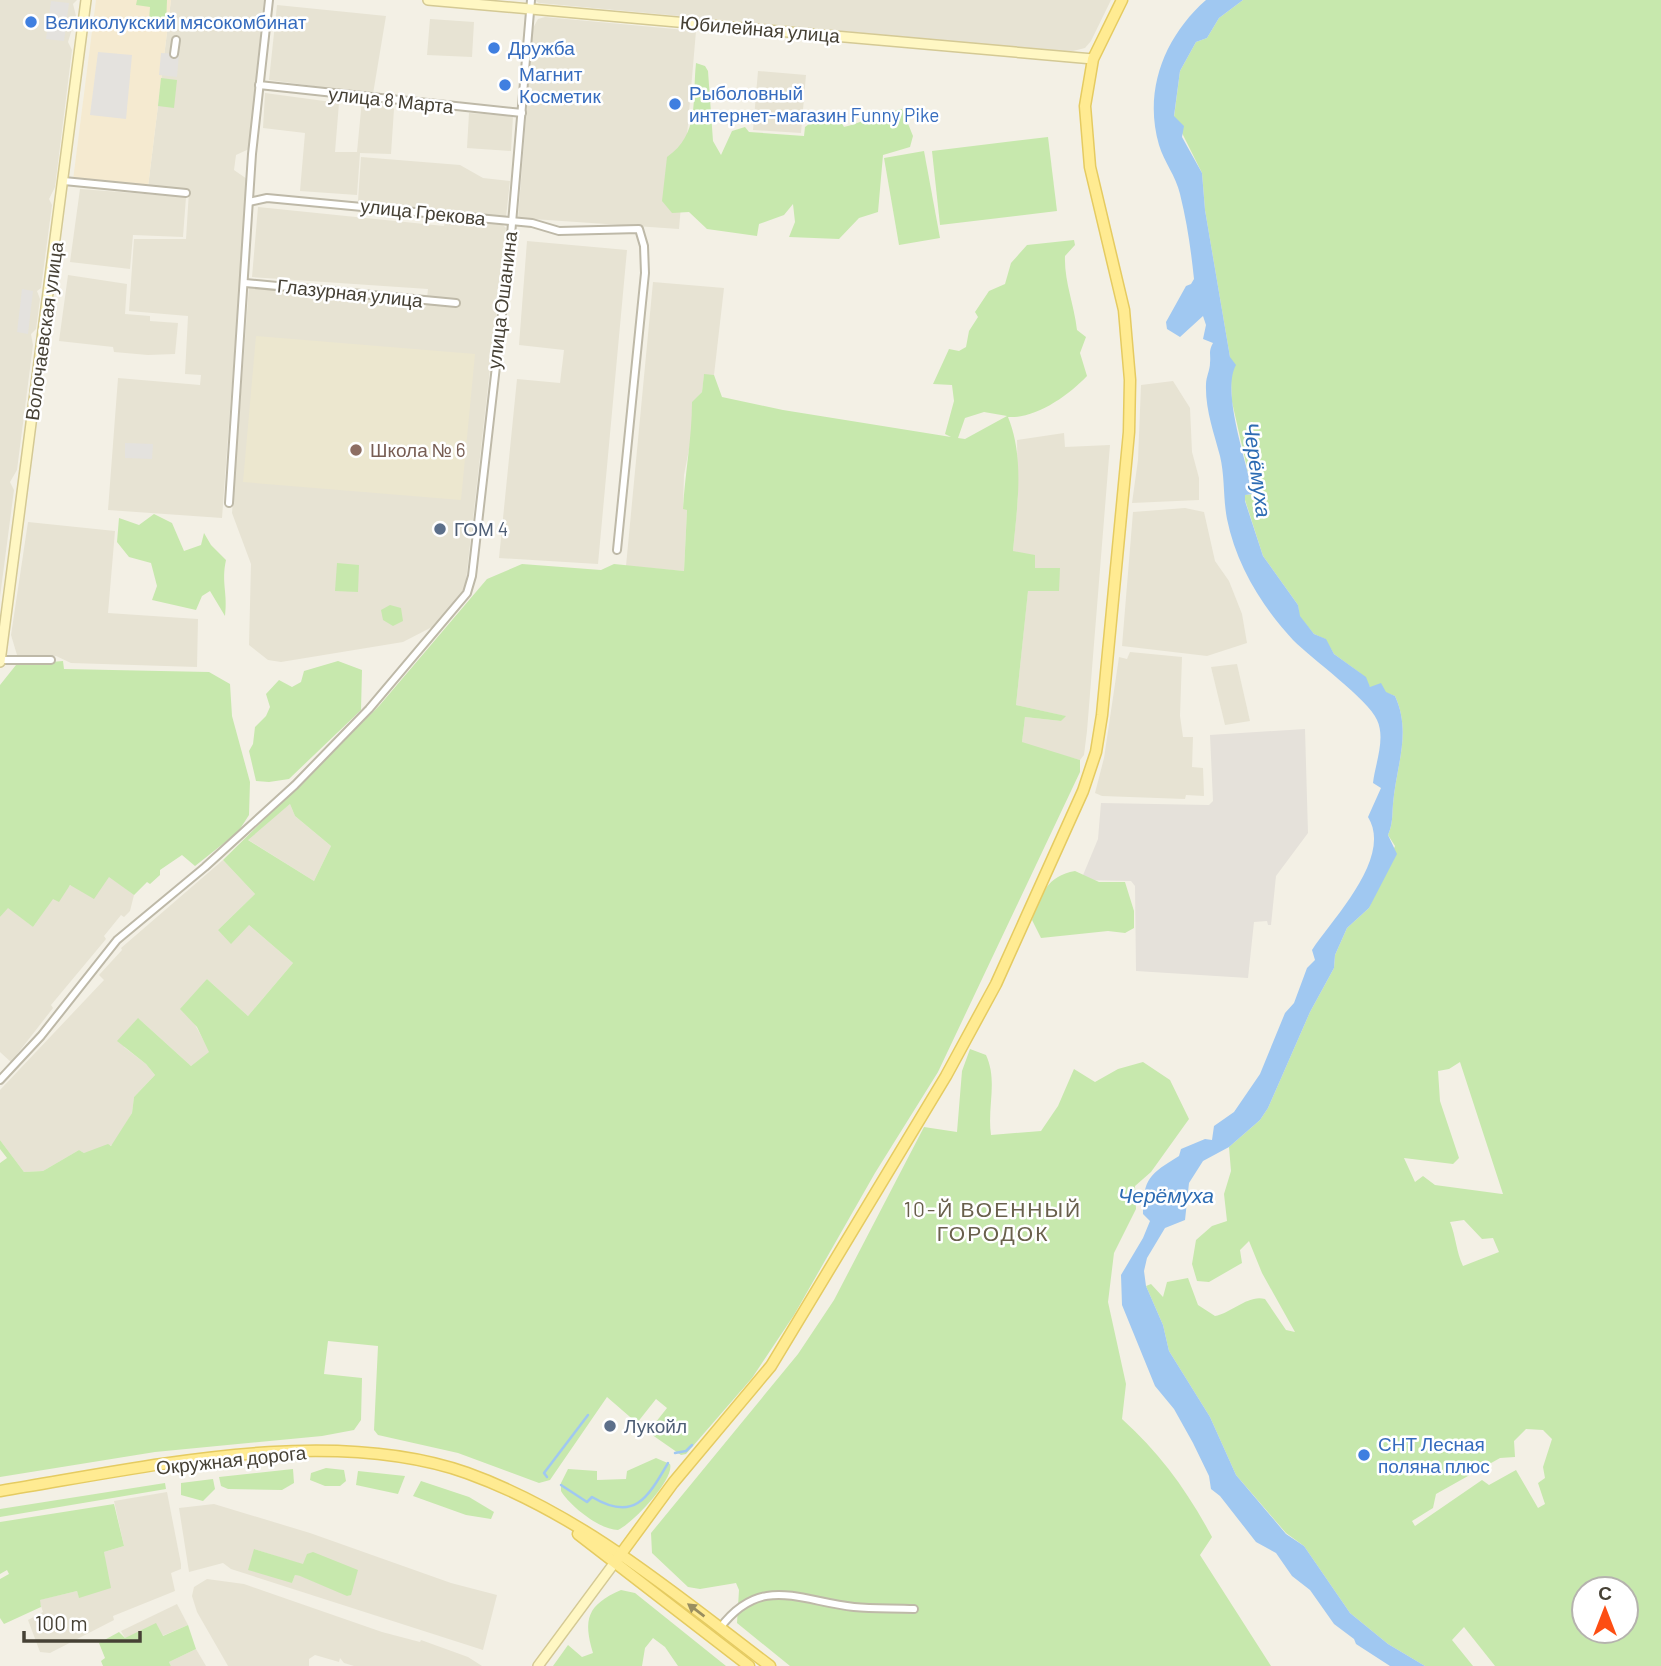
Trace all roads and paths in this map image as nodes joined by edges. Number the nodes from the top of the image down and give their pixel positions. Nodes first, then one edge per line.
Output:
1 (86, 0) edge
2 (269, 0) edge
3 (428, 0) edge
4 (1122, 0) edge
5 (530, 4) edge
6 (176, 40) dead end
7 (174, 54) dead end
8 (1093, 59) junction
9 (259, 85) junction
10 (522, 113) junction
11 (64, 181) junction
12 (186, 193) dead end
13 (249, 202) junction
14 (512, 221) junction
15 (244, 283) junction
16 (456, 303) dead end
17 (229, 503) dead end
18 (617, 551) dead end
19 (0, 660) edge
20 (51, 660) dead end
21 (0, 1080) edge
22 (0, 1491) edge
23 (618, 1558) junction
24 (914, 1609) dead end
25 (720, 1628) junction
26 (538, 1666) edge
27 (749, 1666) edge
28 (770, 1666) edge

1 - 11 street, Волочаевская улица
2 - 9 street
3 - 5 street, Юбилейная улица
4 - 8 main road
5 - 8 street, Юбилейная улица
5 - 10 street, улица Ошанина
6 - 7 street
8 - 23 main road
9 - 10 street, улица 8 Марта
9 - 13 street
10 - 14 street, улица Ошанина
11 - 12 street
11 - 19 street, Волочаевская улица
13 - 14 street, улица Грекова
13 - 15 street
14 - 18 street, улица Грекова
14 - 21 street, улица Ошанина
15 - 16 street, Глазурная улица
15 - 17 street
19 - 20 street
22 - 23 main road, Окружная дорога
25 -> 23 main road, Окружная дорога
23 - 26 street
23 - 27 main road, Окружная дорога
24 - 25 street
25 - 28 main road, Окружная дорога

